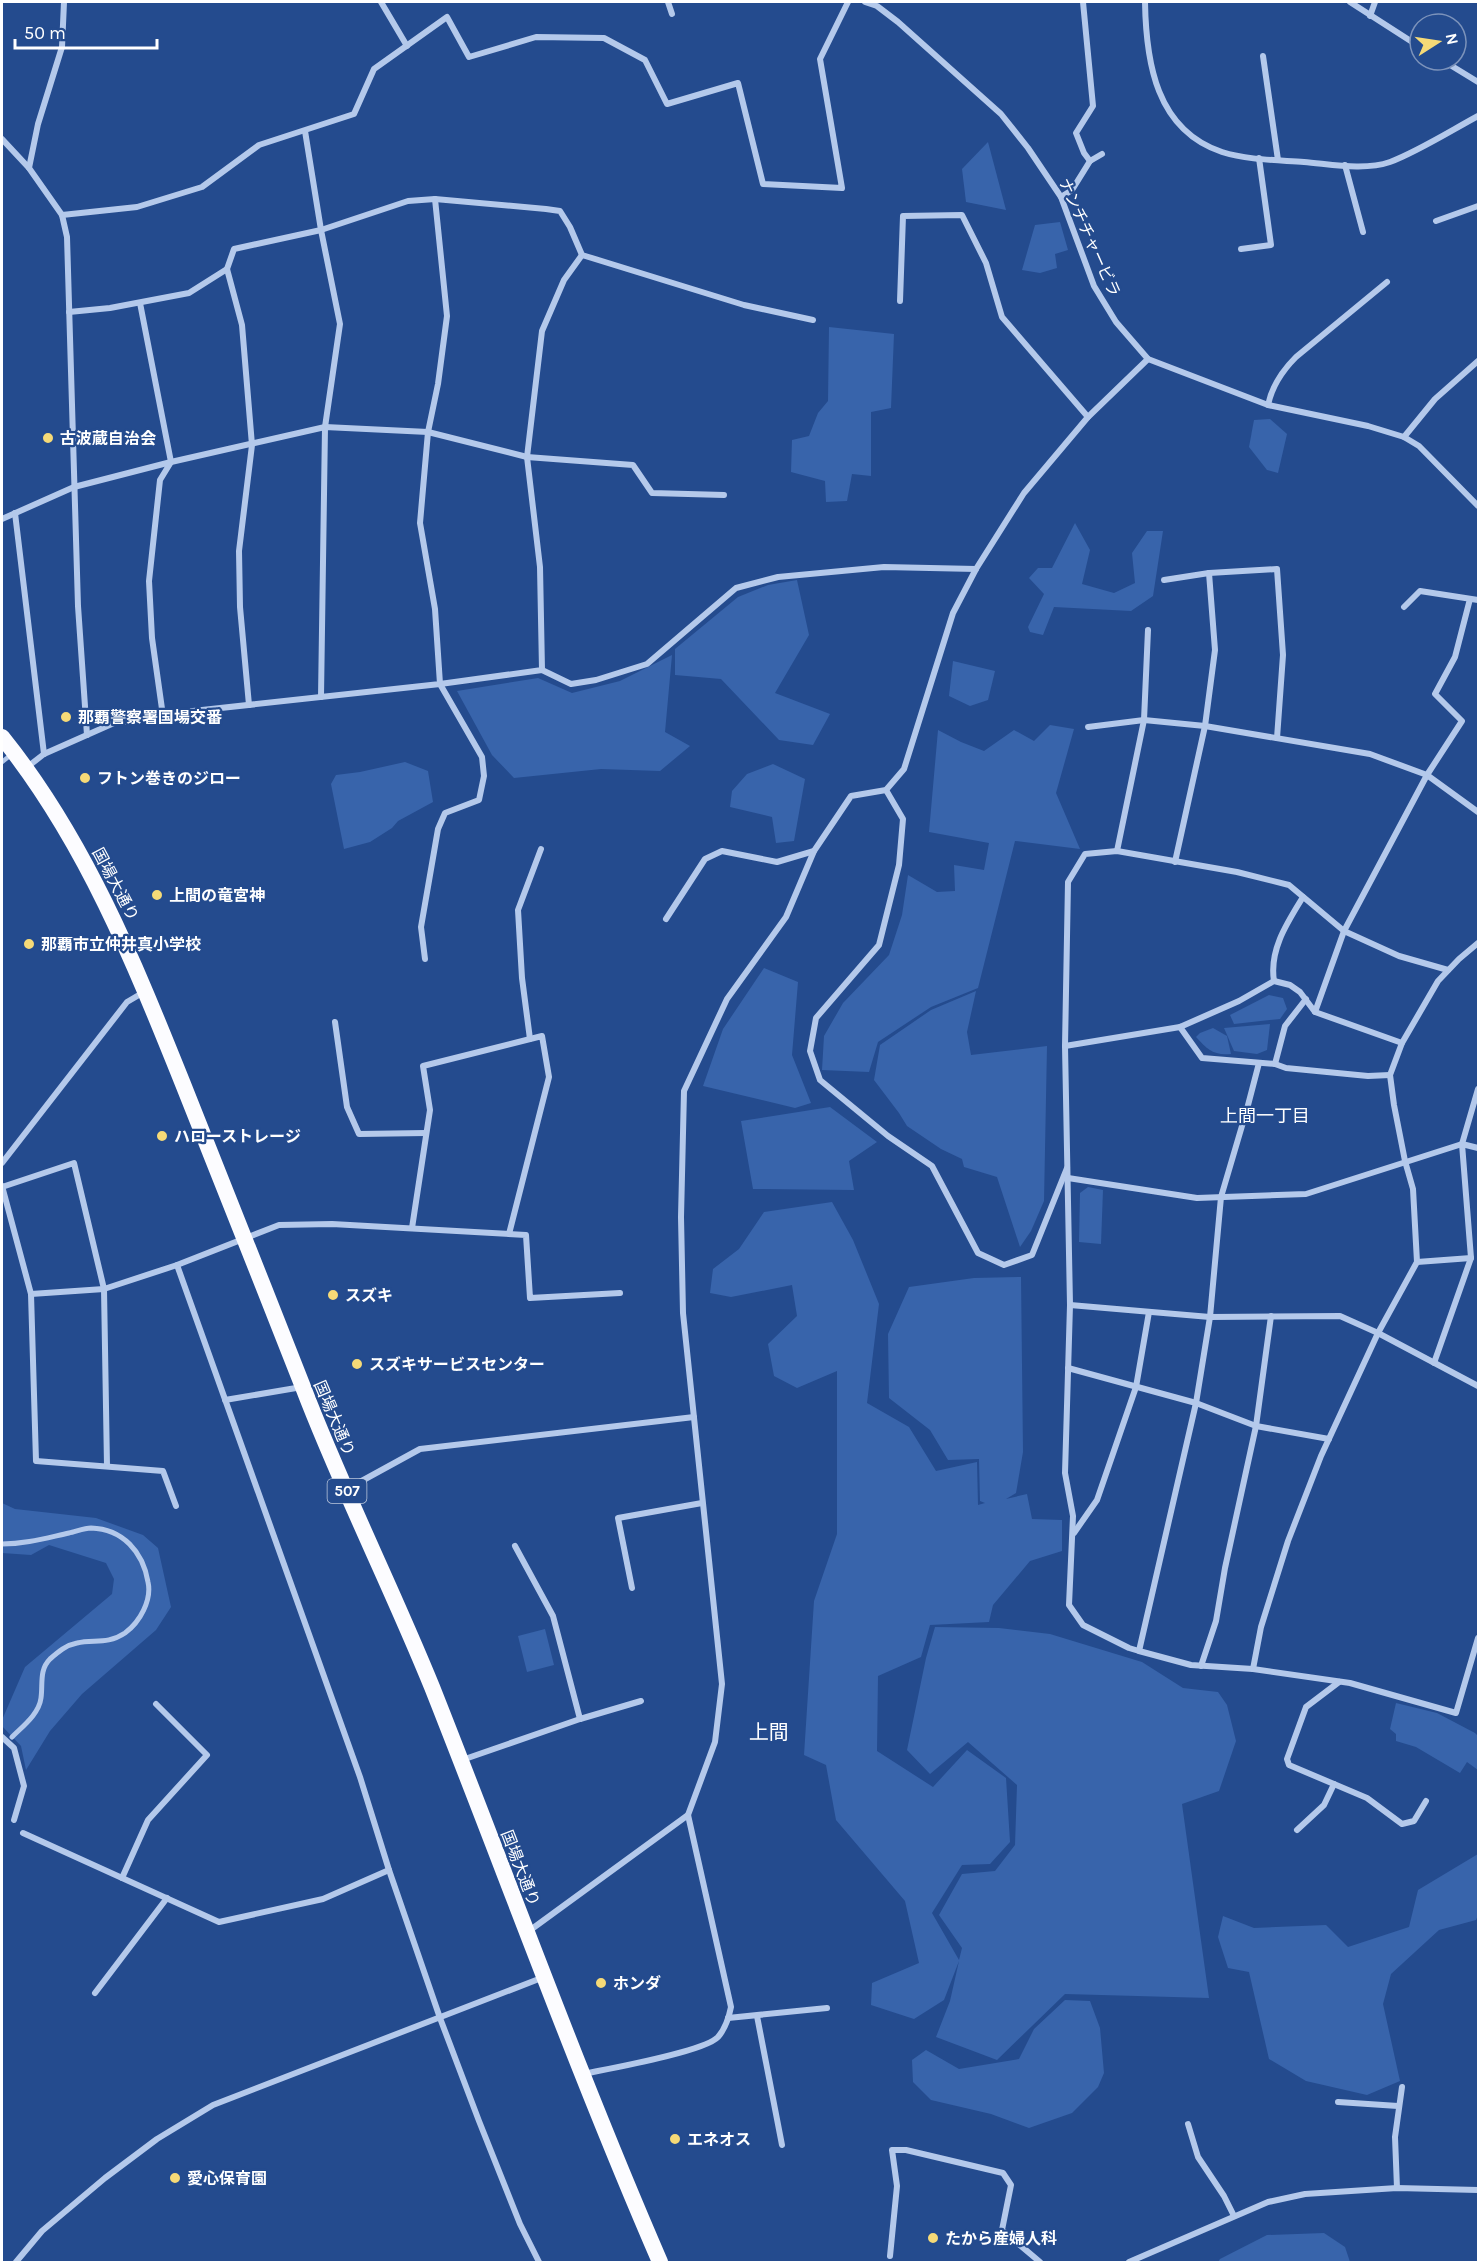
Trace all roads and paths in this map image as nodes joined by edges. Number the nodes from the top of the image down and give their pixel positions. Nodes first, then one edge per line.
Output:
1 (64, 2) edge
2 (381, 2) edge
3 (668, 2) edge
4 (848, 2) edge
5 (865, 2) edge
6 (1083, 2) edge
7 (1145, 2) edge
8 (1350, 2) edge
9 (1376, 2) edge
10 (672, 14) dead end
11 (1371, 16) junction
12 (1408, 39) edge
13 (407, 46) junction
14 (1263, 56) dead end
15 (1462, 72) edge
16 (1479, 82) edge
17 (1479, 116) edge
18 (305, 131) junction
19 (2, 140) edge
20 (1102, 154) dead end
21 (1259, 158) junction
22 (1090, 160) junction
23 (1278, 160) junction
24 (1345, 165) junction
25 (29, 168) junction
26 (1061, 197) junction
27 (435, 199) junction
28 (1479, 206) edge
29 (62, 215) junction
30 (1436, 221) dead end
31 (321, 230) junction
32 (1363, 232) dead end
33 (1241, 249) dead end
34 (582, 255) junction
35 (227, 269) junction
36 (1387, 282) dead end
37 (900, 301) dead end
38 (140, 303) junction
39 (69, 312) junction
40 (813, 320) dead end
41 (1148, 359) junction
42 (1479, 361) edge
43 (1268, 405) junction
44 (1088, 417) junction
45 (325, 427) junction
46 (428, 432) junction
47 (1404, 437) junction
48 (252, 445) junction
49 (526, 457) junction
50 (171, 462) junction
51 (74, 487) junction
52 (724, 495) dead end
53 (1479, 506) edge
54 (15, 513) junction
55 (2, 519) edge
56 (976, 569) junction
57 (1209, 573) junction
58 (1164, 580) dead end
59 (1470, 599) junction
60 (1479, 600) edge
61 (1404, 607) dead end
62 (1148, 630) dead end
63 (542, 670) junction
64 (440, 684) junction
65 (321, 697) junction
66 (249, 705) junction
67 (163, 716) junction
68 (1144, 720) junction
69 (1205, 726) junction
70 (1088, 728) dead end
71 (87, 735) junction
72 (2, 737) edge
73 (1277, 738) junction
74 (44, 754) junction
75 (8, 757) edge
76 (25, 768) junction
77 (1427, 775) junction
78 (886, 790) junction
79 (1479, 812) edge
80 (542, 849) dead end
81 (814, 851) junction
82 (1117, 851) junction
83 (1175, 862) junction
84 (1303, 897) junction
85 (666, 919) dead end
86 (1344, 931) junction
87 (1479, 943) edge
88 (425, 959) dead end
89 (1448, 970) junction
90 (1274, 981) junction
91 (146, 992) junction
92 (1306, 999) junction
93 (1315, 1012) junction
94 (335, 1022) dead end
95 (1180, 1027) junction
96 (530, 1039) junction
97 (1402, 1043) junction
98 (1065, 1046) junction
99 (1258, 1063) junction
100 (1275, 1064) junction
101 (1390, 1074) junction
102 (1479, 1089) edge
103 (426, 1133) junction
104 (1462, 1144) junction
105 (1479, 1148) edge
106 (1405, 1161) junction
107 (2, 1163) edge
108 (1068, 1165) junction
109 (1068, 1178) junction
110 (2, 1186) edge
111 (1221, 1197) junction
112 (412, 1228) junction
113 (509, 1234) junction
114 (245, 1239) junction
115 (1471, 1258) junction
116 (1417, 1262) junction
117 (177, 1265) junction
118 (104, 1289) junction
119 (620, 1293) dead end
120 (31, 1294) junction
121 (1070, 1305) junction
122 (1149, 1312) junction
123 (1271, 1316) junction
124 (1210, 1317) junction
125 (1378, 1333) junction
126 (1434, 1363) junction
127 (1068, 1368) junction
128 (1479, 1386) edge
129 (303, 1387) junction
130 (1136, 1387) junction
131 (225, 1401) junction
132 (1196, 1403) junction
133 (694, 1417) junction
134 (1256, 1426) junction
135 (1329, 1439) junction
136 (107, 1466) junction
137 (346, 1490) junction
138 (702, 1503) junction
139 (176, 1506) dead end
140 (1073, 1535) junction
141 (2, 1544) edge
142 (515, 1546) dead end
143 (632, 1588) dead end
144 (1479, 1638) edge
145 (1139, 1651) junction
146 (1200, 1666) junction
147 (1253, 1669) junction
148 (1339, 1682) junction
149 (641, 1701) dead end
150 (156, 1704) dead end
151 (580, 1719) junction
152 (2, 1737) edge
153 (12, 1737) dead end
154 (460, 1761) junction
155 (1335, 1784) junction
156 (1426, 1802) dead end
157 (688, 1815) junction
158 (14, 1820) dead end
159 (1297, 1830) dead end
160 (23, 1833) dead end
161 (389, 1870) junction
162 (122, 1878) junction
163 (167, 1898) junction
164 (527, 1933) junction
165 (544, 1977) junction
166 (95, 1993) dead end
167 (827, 2008) dead end
168 (757, 2016) junction
169 (440, 2018) junction
170 (728, 2018) junction
171 (582, 2074) junction
172 (1402, 2087) dead end
173 (1338, 2102) dead end
174 (1398, 2106) junction
175 (1188, 2124) dead end
176 (782, 2145) dead end
177 (1397, 2188) junction
178 (1479, 2190) edge
179 (1234, 2216) junction
180 (890, 2256) dead end
181 (16, 2262) edge
182 (539, 2262) edge
183 (660, 2262) edge
184 (1040, 2262) edge
185 (1129, 2262) edge

1 - 25 street
2 - 13 street
3 - 10 street
4 - 13 street
5 - 26 street, ナンチチャービラ
6 - 22 street
7 - 21 street
8 - 11 street
9 - 11 street
11 - 12 street
13 - 18 street
14 - 23 street
15 - 16 street
17 - 24 street
18 - 29 street
18 - 31 street
19 - 25 street
20 - 22 street
21 - 23 street
21 - 33 street
22 - 26 street
23 - 24 street
24 - 32 street
25 - 29 street
26 - 41 street, ナンチチャービラ
27 - 31 street
27 - 34 street
27 - 46 street
28 - 30 street
29 - 39 street
31 - 35 street
31 - 45 street
34 - 40 street
34 - 49 street
35 - 38 street
35 - 48 street
36 - 43 street
37 - 44 street
38 - 39 street
38 - 50 street
39 - 51 street
41 - 43 street, ナンチチャービラ
41 - 44 street
42 - 47 street
43 - 47 street, ナンチチャービラ
44 - 56 street
45 - 46 street
45 - 48 street
45 - 65 street
46 - 49 street
46 - 64 street
47 - 53 street, ナンチチャービラ
48 - 50 street
48 - 66 street
49 - 52 street
49 - 63 street
50 - 51 street
50 - 67 street
51 - 54 street
51 - 71 street
54 - 55 street
54 - 74 street
56 - 63 street
56 - 78 street
57 - 58 street
57 - 69 street
57 - 73 street
59 - 60 street
59 - 61 street
59 - 77 street
62 - 68 street
63 - 64 street
64 - 65 street
64 - 88 street
65 - 66 street
66 - 67 street
67 - 71 street
68 - 69 street
68 - 70 street
68 - 82 street
69 - 73 street
69 - 83 street
71 - 74 street
72 - 75 highway, 国場大通り / 507
73 - 77 street
74 - 76 street
75 - 76 highway, 国場大通り / 507
76 - 91 highway, 国場大通り / 507
77 - 79 street
77 - 86 street
78 - 81 street
78 - 108 street
80 - 96 street
81 - 85 street
81 - 133 street
82 - 83 street
82 - 98 street
83 - 84 street
84 - 86 street
84 - 90 street
86 - 89 street
86 - 93 street
87 - 89 street
89 - 97 street
90 - 92 street
90 - 95 street
91 - 107 street
91 - 114 highway, 国場大通り / 507
92 - 93 street
92 - 100 street
93 - 97 street
94 - 103 street
95 - 98 street
95 - 99 street
96 - 103 street
96 - 113 street
97 - 101 street
98 - 108 street
99 - 100 street
99 - 111 street
100 - 101 street
101 - 106 street
102 - 104 street
103 - 112 street
104 - 105 street
104 - 106 street
104 - 115 street
106 - 111 street
106 - 116 street
108 - 109 street
109 - 111 street
109 - 121 street
110 - 118 street
110 - 120 street
111 - 124 street
112 - 113 street
112 - 114 street
113 - 119 street
114 - 117 street
114 - 129 highway, 国場大通り / 507
115 - 116 street
115 - 126 street
116 - 125 street
117 - 118 street
117 - 131 street
118 - 120 street
118 - 136 street
120 - 136 street
121 - 122 street
121 - 127 street
122 - 124 street
122 - 130 street
123 - 124 street
123 - 125 street
123 - 134 street
124 - 132 street
125 - 126 street
125 - 135 street
126 - 128 street
127 - 130 street
127 - 140 street
129 - 131 street
129 - 137 highway, 国場大通り / 507
130 - 132 street
130 - 140 street
131 - 161 street
132 - 134 street
132 - 145 street
133 - 137 street
133 - 138 street
134 - 135 street
134 - 146 street
135 - 147 street
136 - 139 street
137 - 154 highway, 国場大通り / 507
138 - 143 street
138 - 157 street
140 - 145 street
141 - 153 street
142 - 151 street
144 - 148 street
145 - 146 street
146 - 147 street
147 - 148 street
148 - 155 street
149 - 151 street
150 - 162 street
151 - 154 street
152 - 158 street
154 - 164 highway, 国場大通り / 507
155 - 156 street
155 - 159 street
157 - 164 street
157 - 170 street
160 - 162 street
161 - 163 street
161 - 169 street
162 - 163 street
163 - 166 street
164 - 165 highway, 国場大通り / 507
165 - 169 street
165 - 171 highway, 国場大通り / 507
167 - 168 street
168 - 170 street
168 - 176 street
169 - 181 street
169 - 182 street
170 - 171 street
171 - 183 highway, 国場大通り / 507
172 - 174 street
173 - 174 street
174 - 177 street
175 - 179 street
177 - 178 street
177 - 179 street
179 - 185 street
180 - 184 street

